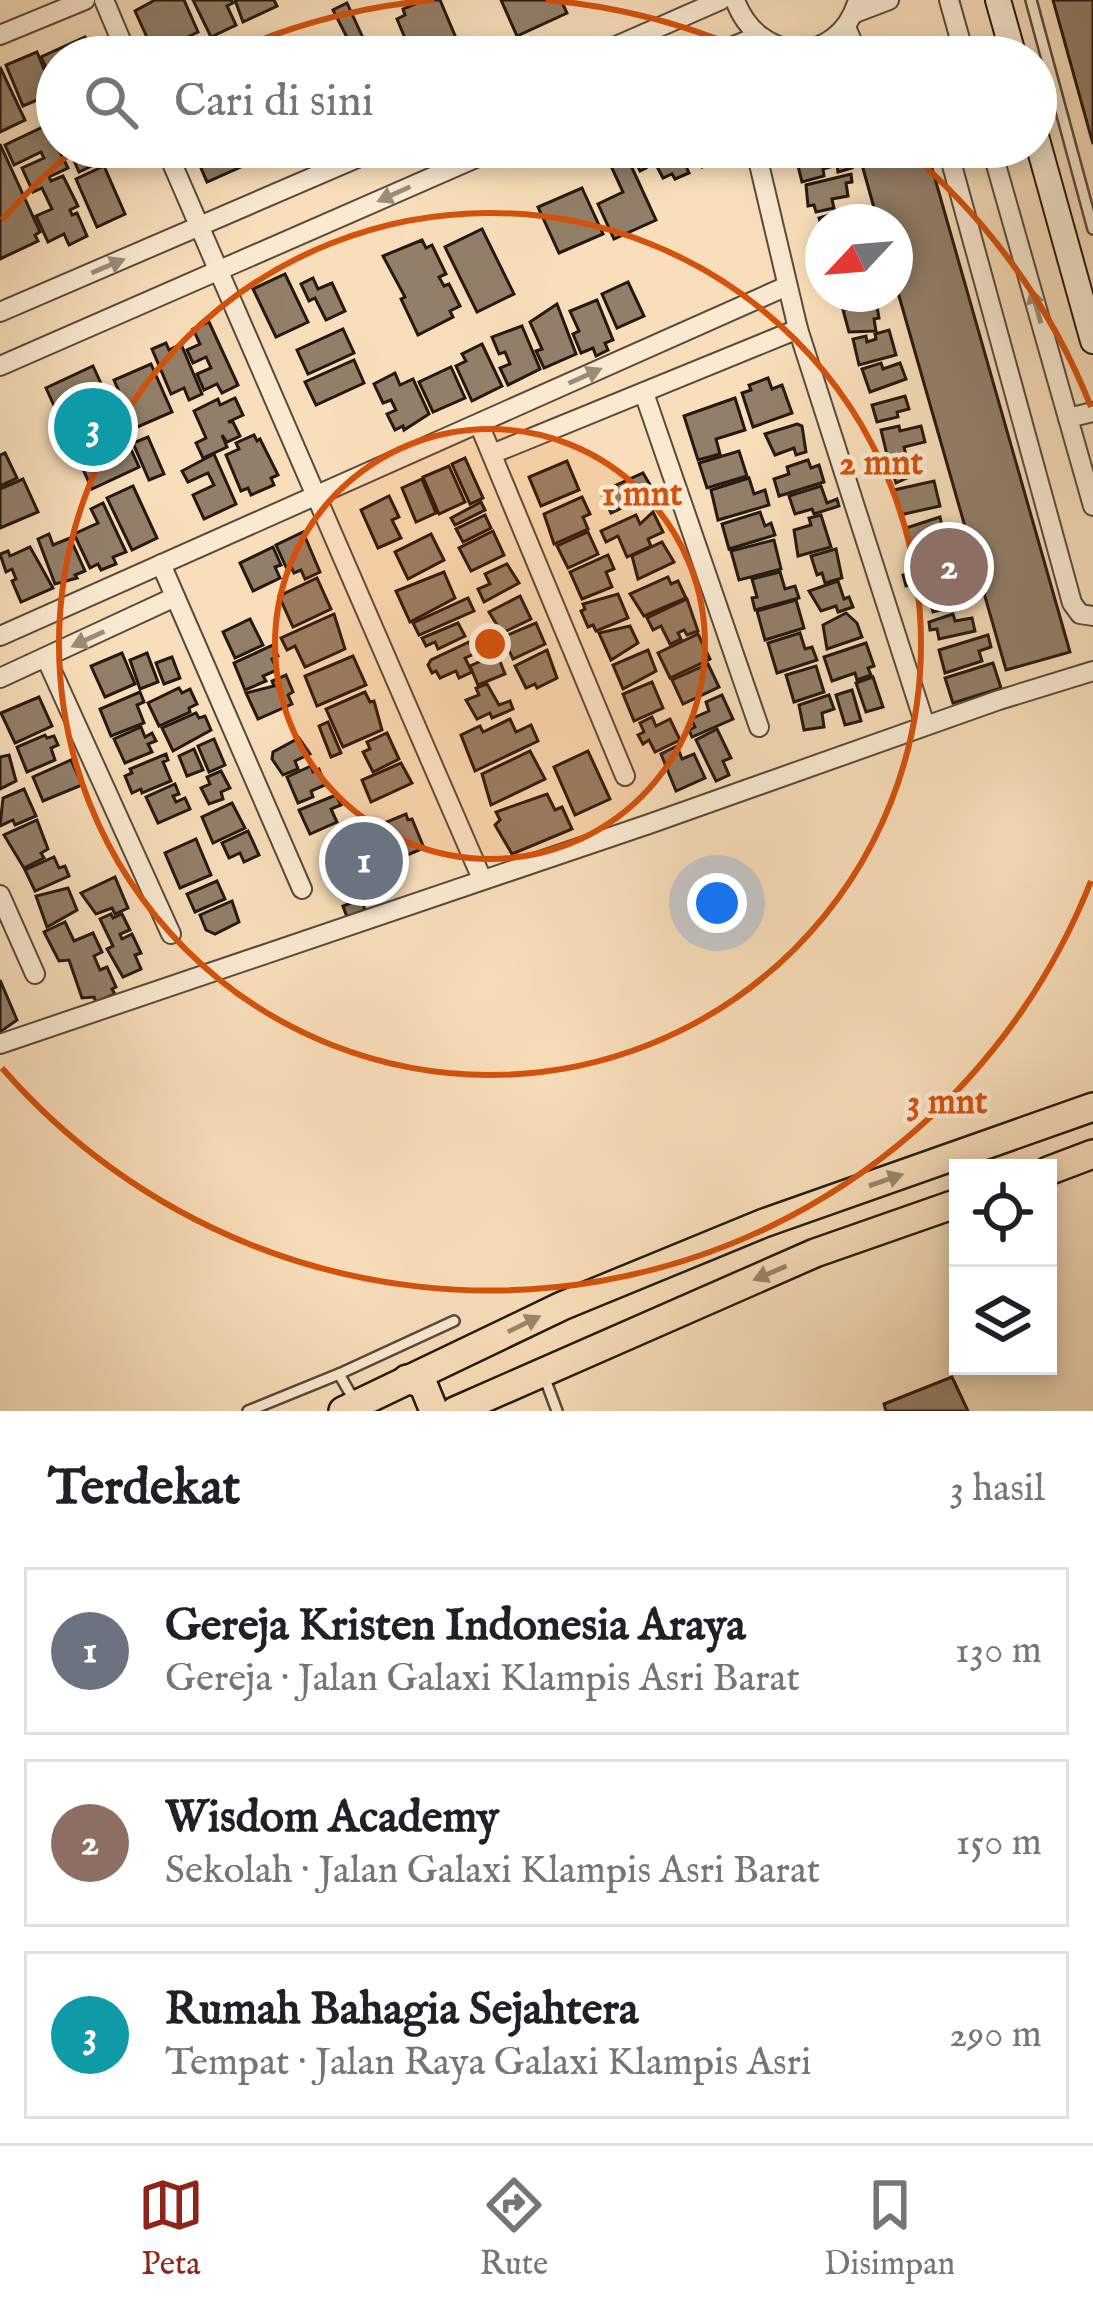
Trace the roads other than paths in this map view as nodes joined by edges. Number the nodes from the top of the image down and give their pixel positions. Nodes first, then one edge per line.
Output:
1 (85, 0) edge
2 (104, 0) edge
3 (721, 0) edge
4 (736, 0) edge
5 (890, 0) edge
6 (949, 0) edge
7 (998, 0) edge
8 (1031, 0) edge
9 (853, 13) edge
10 (0, 35) edge
11 (119, 36) edge
12 (639, 36) edge
13 (757, 36) edge
14 (830, 36) edge
15 (959, 36) edge
16 (1008, 36) edge
17 (1041, 36) edge
18 (1057, 96) edge
19 (174, 168) edge
20 (335, 168) edge
21 (453, 168) edge
22 (760, 168) edge
23 (953, 168) edge
24 (998, 168) edge
25 (1047, 168) edge
26 (199, 227) junction
27 (1093, 229) edge
28 (1084, 270) edge
29 (217, 271) junction
30 (787, 286) junction
31 (0, 312) edge
32 (799, 329) junction
33 (1093, 341) edge
34 (0, 366) edge
35 (644, 393) junction
36 (1081, 415) edge
37 (479, 424) junction
38 (492, 454) junction
39 (318, 494) junction
40 (1093, 506) edge
41 (161, 564) junction
42 (175, 597) junction
43 (1093, 616) edge
44 (0, 636) edge
45 (46, 658) junction
46 (1093, 671) edge
47 (0, 679) edge
48 (926, 725) junction
49 (759, 727) dead end
50 (626, 776) dead end
51 (482, 879) junction
52 (302, 889) dead end
53 (0, 896) edge
54 (171, 934) dead end
55 (35, 974) dead end
56 (0, 1044) edge
57 (1093, 1107) edge
58 (1093, 1154) edge
59 (1057, 1168) edge
60 (949, 1206) edge
61 (454, 1321) dead end
62 (476, 1348) junction
63 (542, 1371) junction
64 (339, 1374) junction
65 (407, 1379) junction
66 (497, 1392) junction
67 (350, 1408) edge
68 (248, 1411) edge
69 (434, 1411) edge
70 (455, 1411) edge
71 (556, 1411) edge

1 - 10 street
2 - 11 street
3 - 12 street
4 - 13 street
5 - 9 street
6 - 15 street
7 - 16 main road
8 - 17 lane
9 - 14 street
18 - 27 lane
19 - 26 street
20 - 26 street
21 -> 29 street
22 - 30 street
23 - 43 street
36 -> 24 street
25 - 28 main road
26 - 29 street
31 -> 26 street
28 - 33 main road
29 - 34 street
29 - 39 street
30 - 32 street
37 -> 30 street
32 - 35 street
32 - 48 street
35 - 38 street
35 - 49 street
36 - 40 street
37 - 38 street
37 - 39 street
38 - 50 street
39 - 41 street
39 - 51 street
41 - 42 street
41 - 44 street
42 -> 45 street
42 - 52 street
45 - 47 street
45 - 54 street
46 - 48 street
48 - 51 street
51 - 56 street
53 - 55 street
62 -> 57 main road
58 - 59 main road
60 -> 63 main road
61 - 64 lane
62 - 65 main road
62 - 66 main road
63 - 66 main road
63 - 71 lane
64 - 67 lane
64 - 68 lane
65 - 67 main road
65 - 69 main road
66 - 70 main road

